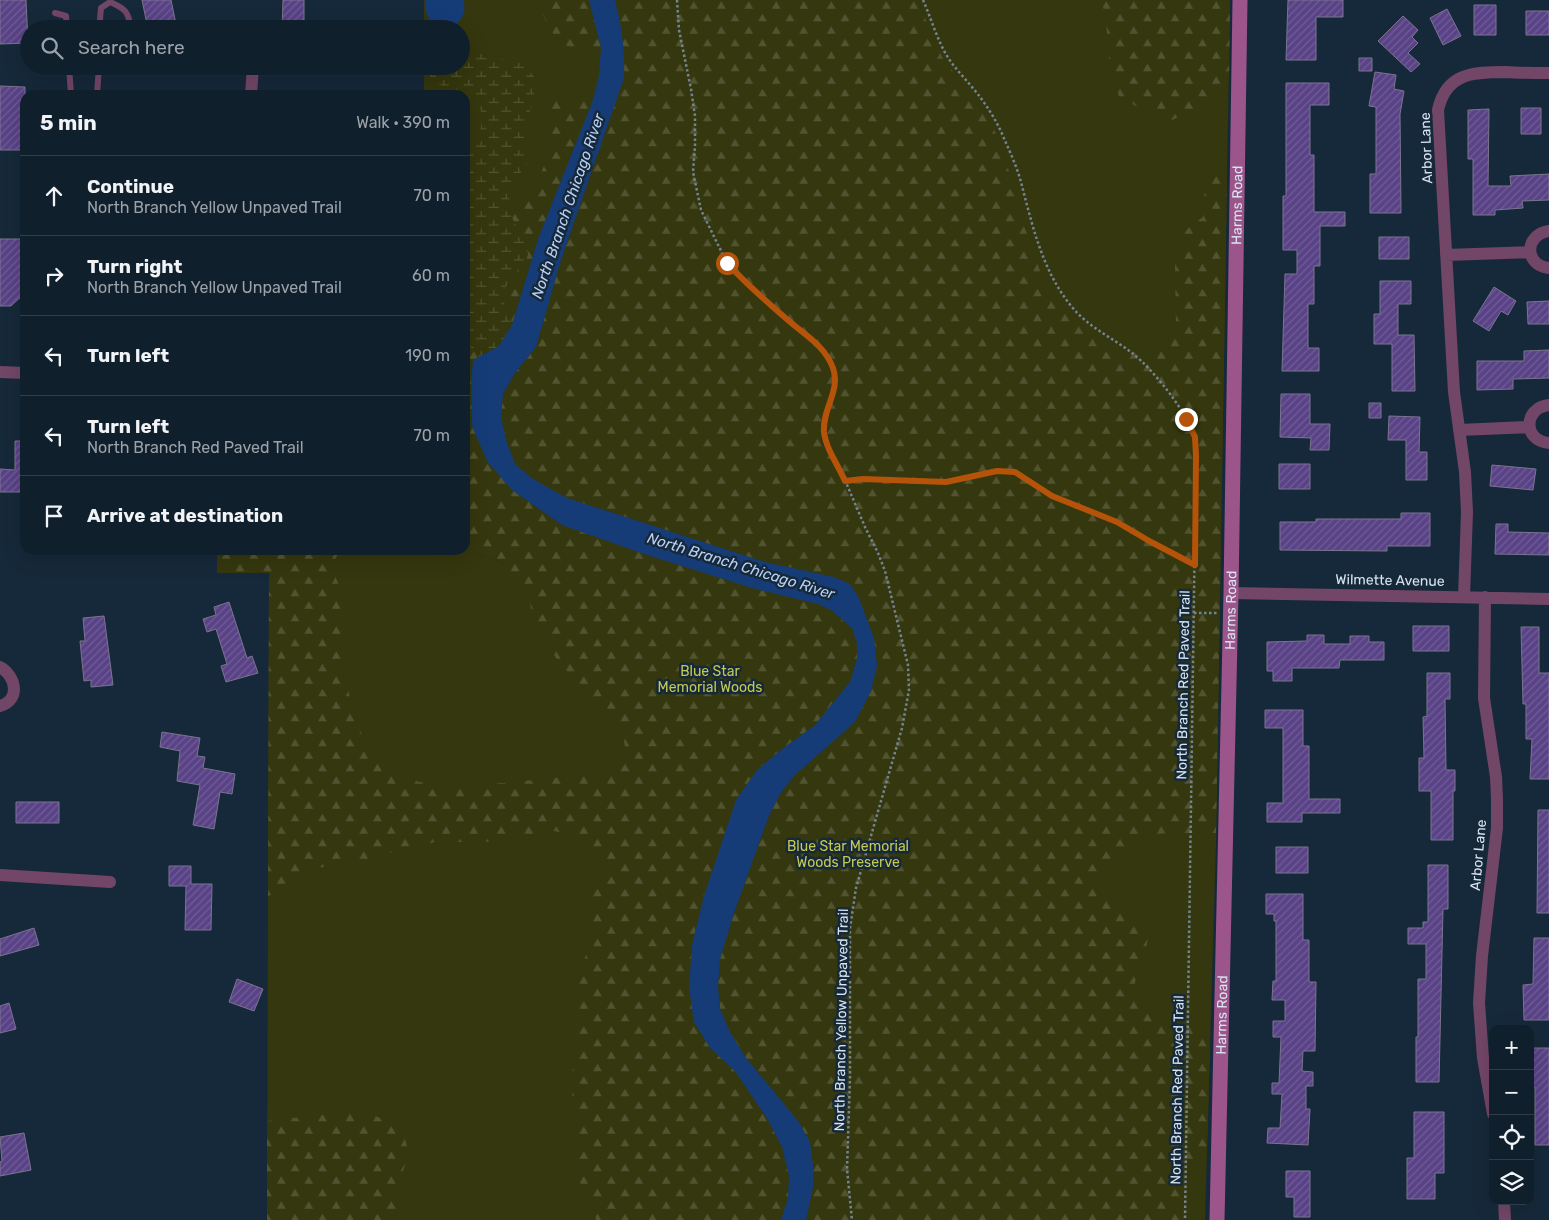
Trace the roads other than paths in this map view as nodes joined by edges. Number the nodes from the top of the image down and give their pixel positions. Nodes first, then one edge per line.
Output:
1 (1240, 0) edge
2 (55, 13) dead end
3 (66, 20) edge
4 (100, 20) edge
5 (130, 20) edge
6 (1549, 73) edge
7 (70, 75) edge
8 (98, 75) edge
9 (252, 75) edge
10 (71, 90) edge
11 (97, 90) edge
12 (251, 90) edge
13 (1549, 231) edge
14 (1530, 252) junction
15 (1446, 255) junction
16 (1549, 268) edge
17 (0, 372) edge
18 (20, 373) edge
19 (1549, 404) edge
20 (1529, 427) junction
21 (1459, 430) junction
22 (1549, 443) edge
23 (1230, 592) junction
24 (1464, 597) junction
25 (1485, 597) junction
26 (1549, 599) edge
27 (0, 667) edge
28 (0, 706) edge
29 (0, 875) edge
30 (110, 882) dead end
31 (1489, 1092) edge
32 (1504, 1205) edge
33 (1218, 1220) edge
34 (1505, 1220) edge

1 - 23 main road, Harms Road
2 - 3 lane
4 - 5 lane
6 - 15 street, Arbor Lane
7 - 10 lane
8 - 11 lane
9 - 12 street
13 - 14 street
14 - 15 street
14 - 16 street
15 - 21 street, Arbor Lane
17 - 18 street
19 - 20 street
20 - 21 street
20 - 22 street
21 - 24 street, Arbor Lane
23 - 24 street, Wilmette Avenue
23 - 33 main road, Harms Road
24 - 25 street, Wilmette Avenue
25 - 26 street, Wilmette Avenue
25 - 31 street, Arbor Lane
27 - 28 street
29 - 30 street
32 - 34 street

